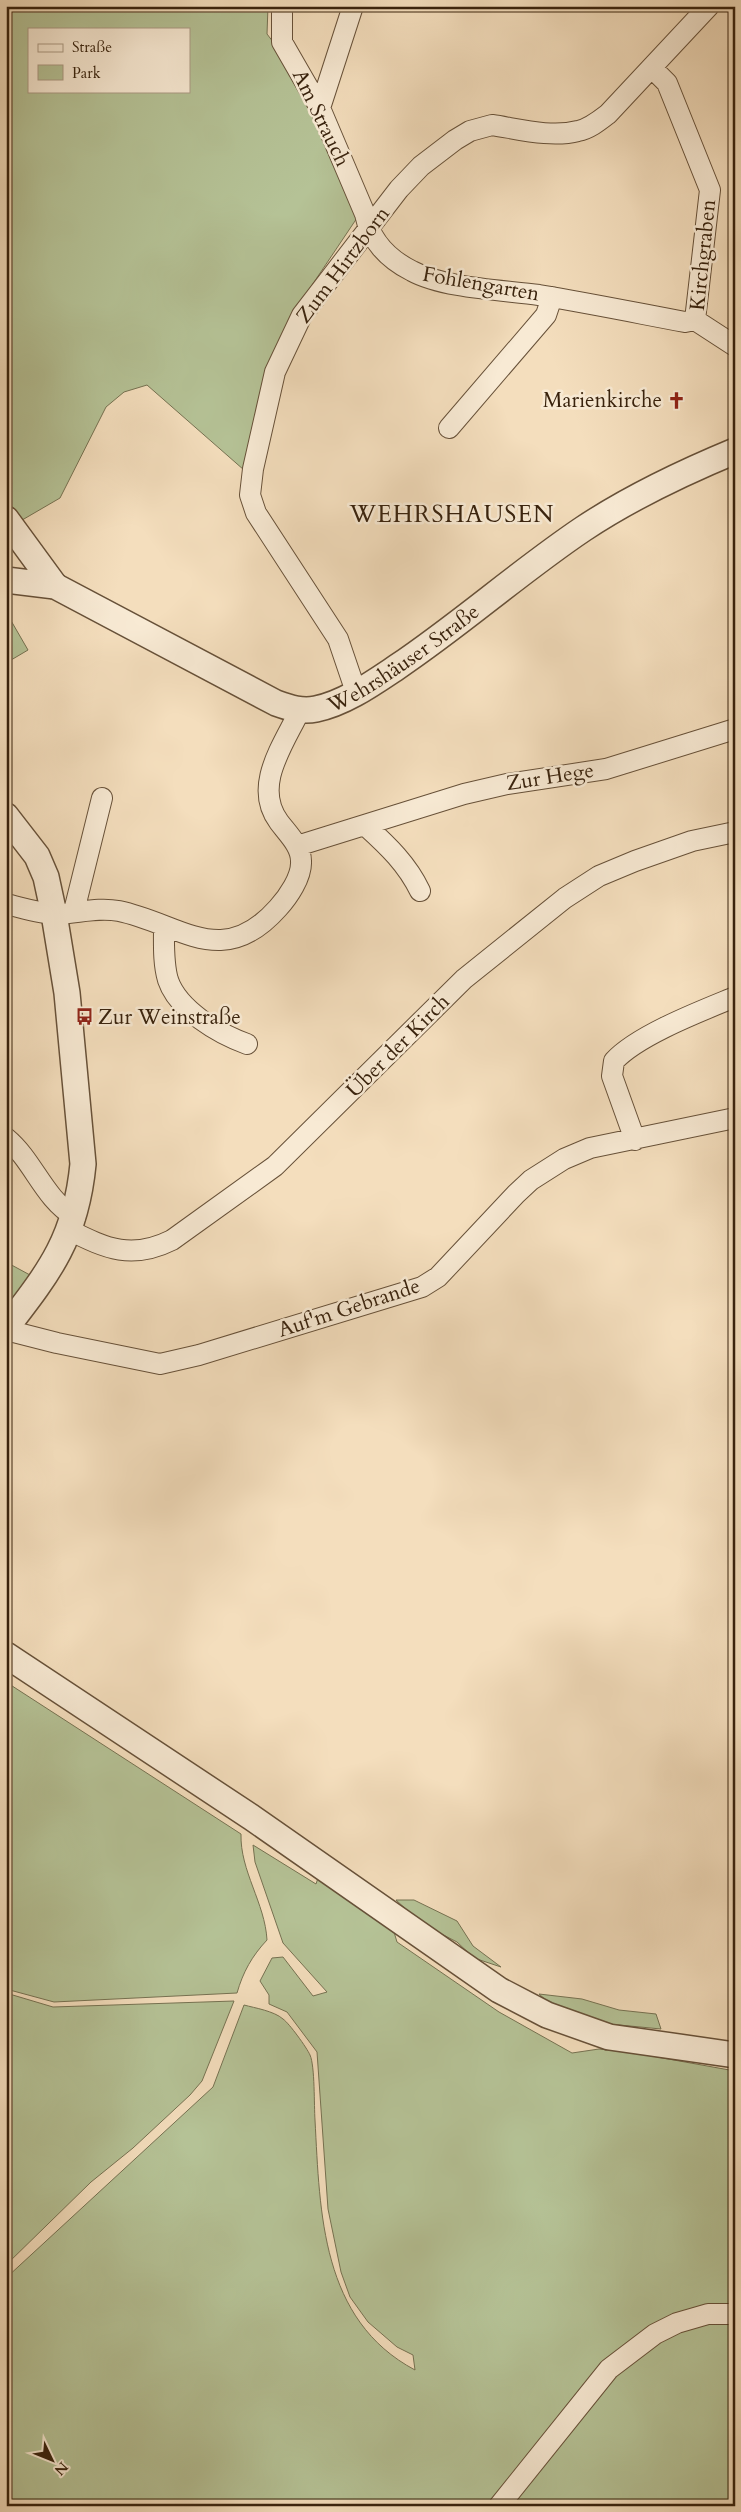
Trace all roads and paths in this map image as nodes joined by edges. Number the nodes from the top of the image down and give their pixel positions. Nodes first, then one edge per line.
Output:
1 (282, 6) edge
2 (354, 6) edge
3 (709, 6) edge
4 (652, 68) junction
5 (320, 108) junction
6 (368, 230) junction
7 (552, 297) junction
8 (695, 320) junction
9 (735, 346) edge
10 (449, 428) dead end
11 (735, 451) edge
12 (6, 520) edge
13 (6, 580) edge
14 (55, 586) junction
15 (356, 692) junction
16 (300, 710) junction
17 (735, 729) edge
18 (102, 798) dead end
19 (6, 816) edge
20 (366, 826) junction
21 (735, 832) edge
22 (297, 846) junction
23 (420, 891) dead end
24 (6, 904) edge
25 (64, 912) junction
26 (164, 926) junction
27 (735, 997) edge
28 (247, 1044) dead end
29 (735, 1118) edge
30 (6, 1138) edge
31 (635, 1140) junction
32 (72, 1223) junction
33 (6, 1329) edge
34 (6, 1655) edge
35 (735, 2055) edge
36 (735, 2314) edge
37 (498, 2506) edge

1 - 5 street, Am Strauch
2 - 5 street
3 - 4 street, Zum Hirtzborn
4 - 6 street, Zum Hirtzborn
4 - 8 street, Kirchgraben
5 - 6 street, Am Strauch
6 - 7 street, Fohlengarten
6 - 15 street, Zum Hirtzborn
7 - 8 street, Fohlengarten
7 - 10 street, Fohlengarten
8 - 9 street, Kirchgraben
11 - 15 street, Wehrshäuser Straße
12 - 14 street, Wehrshäuser Straße
13 - 14 street, Wehrshäuser Straße
14 - 16 street, Wehrshäuser Straße
15 - 16 street, Wehrshäuser Straße
16 - 22 street
17 - 20 street, Zur Hege
18 - 25 street
19 - 25 street
20 - 22 street, Zur Hege
20 - 23 street
21 - 32 street, Über der Kirch
22 - 26 street
24 - 25 street
25 - 26 street
25 - 32 street
26 - 28 street
27 - 31 street
29 - 31 street, Auf'm Gebrande
30 - 32 street, Über der Kirch
31 - 33 street, Auf'm Gebrande
32 - 33 street
34 - 35 street
36 - 37 street

